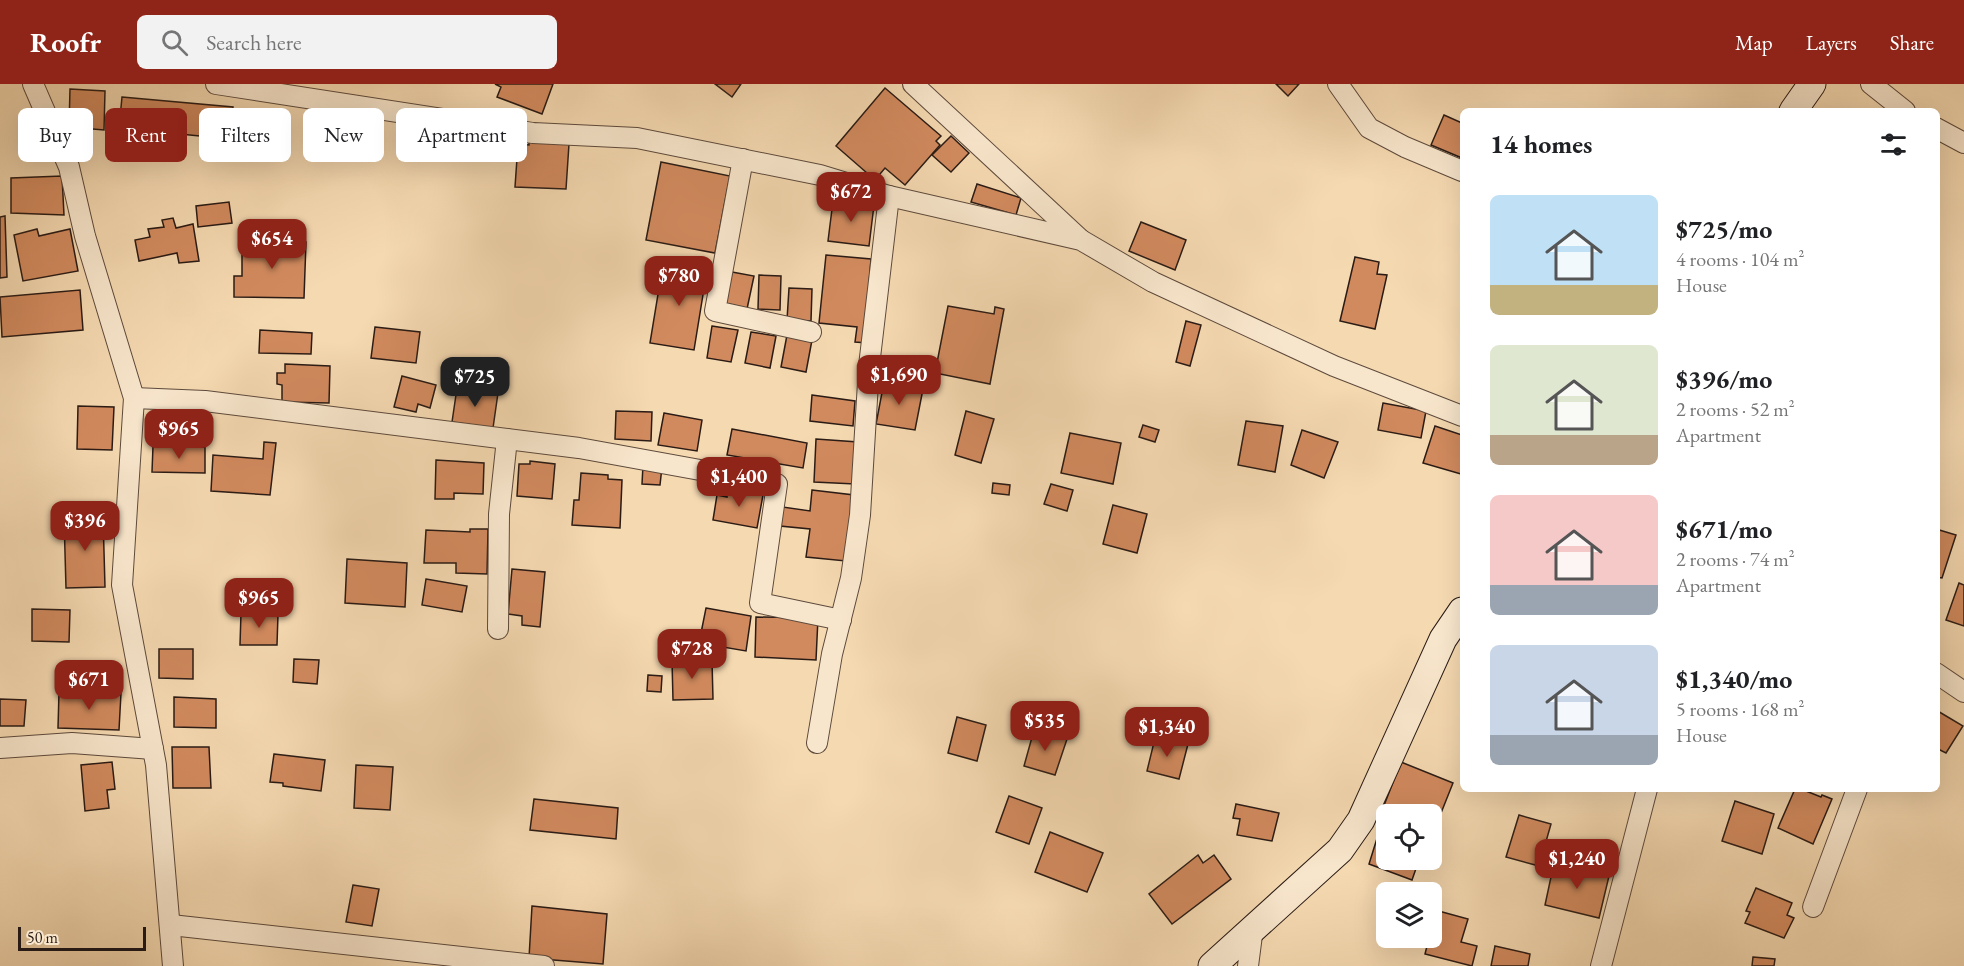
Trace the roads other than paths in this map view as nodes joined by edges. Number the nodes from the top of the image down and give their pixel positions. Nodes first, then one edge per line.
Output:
1 (33, 84) edge
2 (216, 84) edge
3 (913, 84) edge
4 (1338, 84) edge
5 (1812, 84) edge
6 (1871, 84) edge
7 (1795, 108) edge
8 (1901, 108) edge
9 (1940, 130) edge
10 (1964, 143) edge
11 (743, 159) junction
12 (1460, 170) edge
13 (889, 196) junction
14 (1081, 240) junction
15 (811, 332) dead end
16 (134, 398) junction
17 (1460, 415) edge
18 (507, 439) junction
19 (1460, 613) edge
20 (841, 620) junction
21 (498, 629) dead end
22 (1940, 676) edge
23 (1964, 692) edge
24 (817, 743) dead end
25 (0, 748) edge
26 (153, 749) junction
27 (1646, 792) edge
28 (1856, 792) edge
29 (1813, 907) dead end
30 (171, 925) junction
31 (1254, 927) junction
32 (173, 966) edge
33 (544, 966) edge
34 (1212, 966) edge
35 (1248, 966) edge
36 (1601, 966) edge

1 - 16 street
2 - 11 street
3 - 14 street
4 - 12 street
5 - 7 street
6 - 8 street
9 - 10 street
11 - 13 street
11 - 15 street
13 - 14 street
13 - 20 street
14 - 17 street
16 - 18 street
16 - 26 street
18 - 20 street
18 - 21 street
19 - 31 street
20 - 24 street
22 - 23 street
25 - 26 street
26 - 30 street
27 - 36 street
28 - 29 street
30 - 32 street
30 - 33 street
31 - 34 street
31 - 35 street

